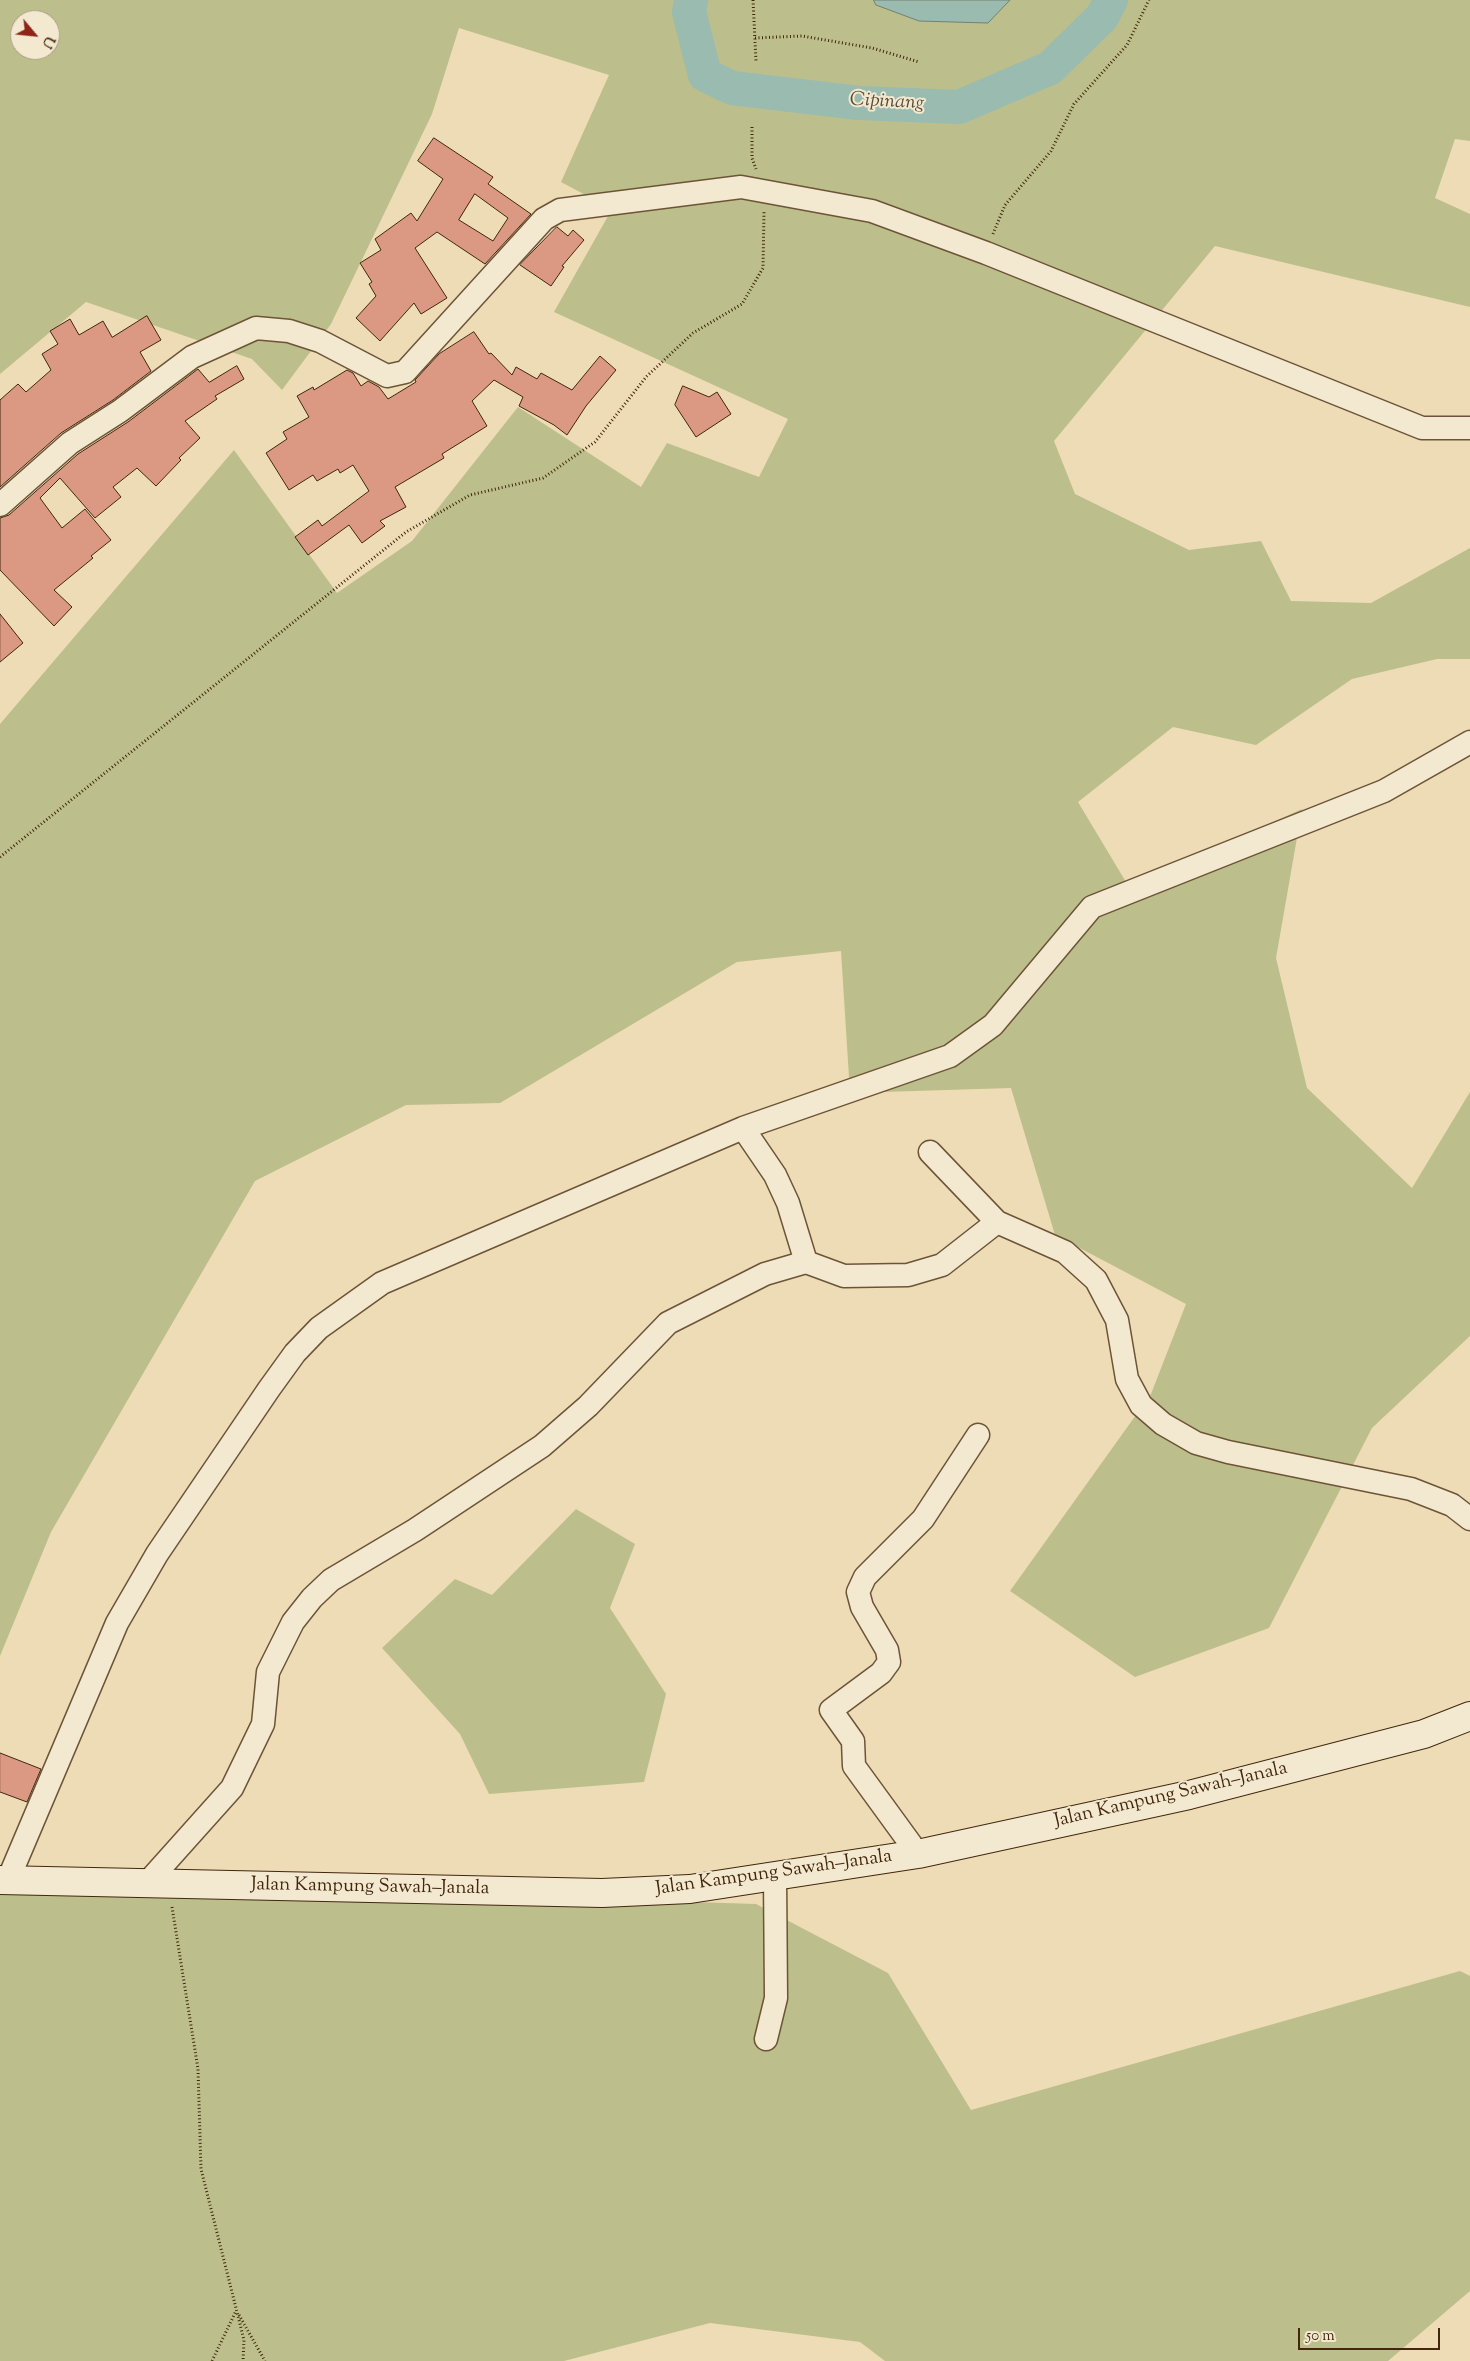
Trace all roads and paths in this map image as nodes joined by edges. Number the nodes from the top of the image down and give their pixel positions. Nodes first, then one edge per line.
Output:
1 (753, 0) edge
2 (1149, 0) edge
3 (755, 38) junction
4 (756, 61) dead end
5 (919, 62) dead end
6 (752, 127) dead end
7 (764, 190) junction
8 (986, 253) junction
9 (1470, 428) edge
10 (0, 505) edge
11 (1470, 742) edge
12 (0, 857) edge
13 (743, 1128) junction
14 (930, 1152) dead end
15 (997, 1222) junction
16 (806, 1262) junction
17 (978, 1434) dead end
18 (1470, 1520) edge
19 (1470, 1716) edge
20 (918, 1854) junction
21 (776, 1876) junction
22 (4, 1880) edge
23 (158, 1883) junction
24 (766, 2039) dead end
25 (236, 2310) junction
26 (212, 2361) edge
27 (243, 2361) edge
28 (265, 2361) edge

1 - 3 path
2 - 8 path
3 - 4 path
3 - 5 path
6 - 7 path
7 - 8 street
7 - 10 street
7 - 12 path
8 - 9 street
11 - 13 street
13 - 16 street
13 - 22 street
14 - 15 street
15 - 16 street
15 - 18 street
16 - 23 street
17 - 20 street
19 - 20 main road, Jalan Kampung Sawah–Janala
20 - 21 main road, Jalan Kampung Sawah–Janala
21 - 23 main road, Jalan Kampung Sawah–Janala
21 - 24 street
22 - 23 main road, Jalan Kampung Sawah–Janala
23 - 25 path
25 - 26 path
25 - 27 path
25 - 28 path

